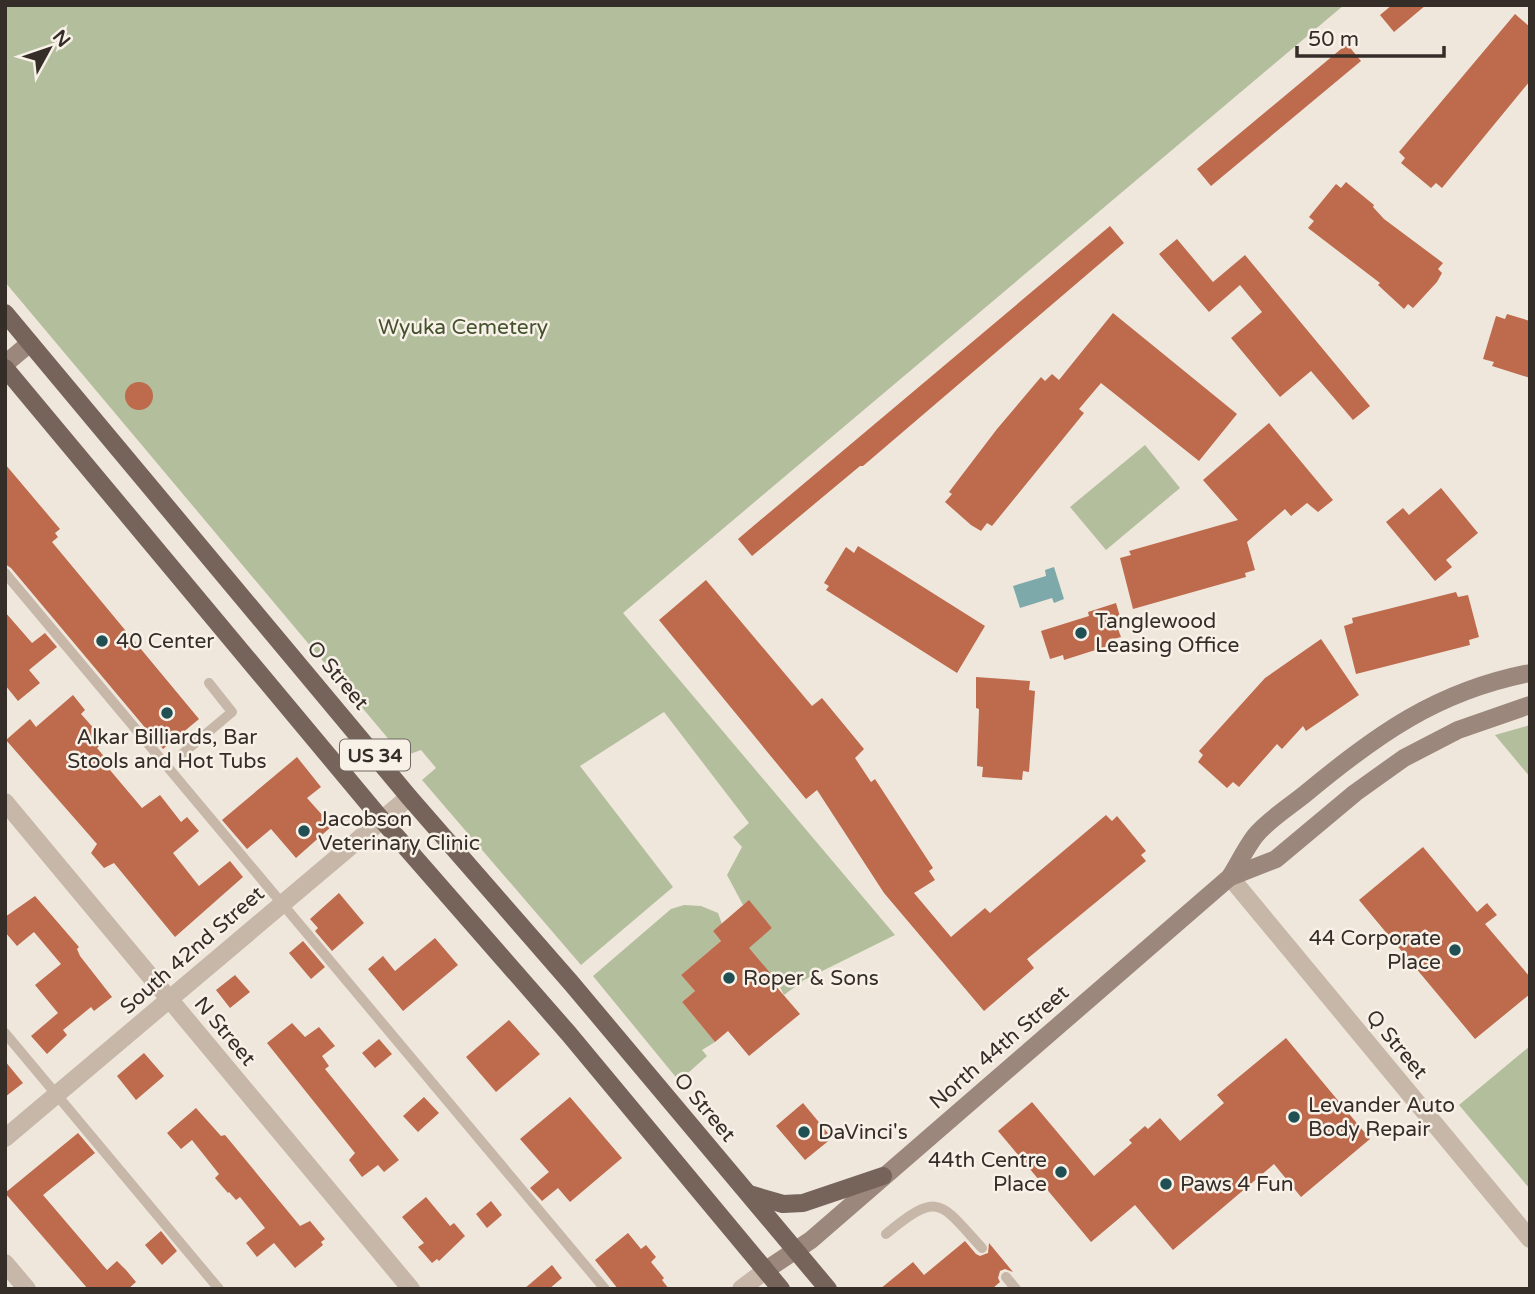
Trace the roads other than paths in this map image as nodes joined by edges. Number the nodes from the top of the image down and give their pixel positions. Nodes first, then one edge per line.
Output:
1 (5, 313) edge
2 (30, 343) junction
3 (5, 366) edge
4 (5, 573) edge
5 (1530, 673) edge
6 (209, 683) dead end
7 (1530, 705) edge
8 (183, 754) dead end
9 (410, 797) junction
10 (5, 802) edge
11 (382, 820) junction
12 (1230, 877) junction
13 (281, 904) junction
14 (170, 1000) junction
15 (5, 1033) edge
16 (57, 1095) junction
17 (5, 1138) edge
18 (883, 1177) junction
19 (748, 1194) junction
20 (886, 1234) dead end
21 (1530, 1239) edge
22 (982, 1248) dead end
23 (795, 1250) junction
24 (5, 1263) edge
25 (766, 1270) junction
26 (1006, 1277) dead end
27 (27, 1289) edge
28 (219, 1289) edge
29 (411, 1289) edge
30 (605, 1289) edge
31 (741, 1289) edge
32 (781, 1289) edge
33 (828, 1289) edge
34 (1016, 1289) edge

1 - 2 main road, O Street / US 34
2 - 3 main road
2 - 9 main road, O Street / US 34
3 - 11 main road, US 34
4 - 13 lane
5 - 12 main road, North 44th Street
6 - 8 lane
7 - 12 main road, North 44th Street
9 - 11 street, South 42nd Street
9 - 19 main road, O Street / US 34
10 - 14 street, N Street
11 - 13 street, South 42nd Street
11 - 25 main road, US 34
12 - 18 main road, North 44th Street
12 - 21 street, Q Street
13 - 14 street, South 42nd Street
13 - 30 lane
14 - 16 street, South 42nd Street
14 - 29 street, N Street
15 - 16 lane
16 - 17 street, South 42nd Street
16 - 28 lane
18 - 19 main road
18 - 23 main road, North 44th Street
19 - 23 main road, O Street / US 34
20 - 22 lane
23 - 25 main road, North 44th Street
23 - 33 main road, O Street / US 34
24 - 27 street
25 - 31 street
25 - 32 main road, US 34
26 - 34 lane

